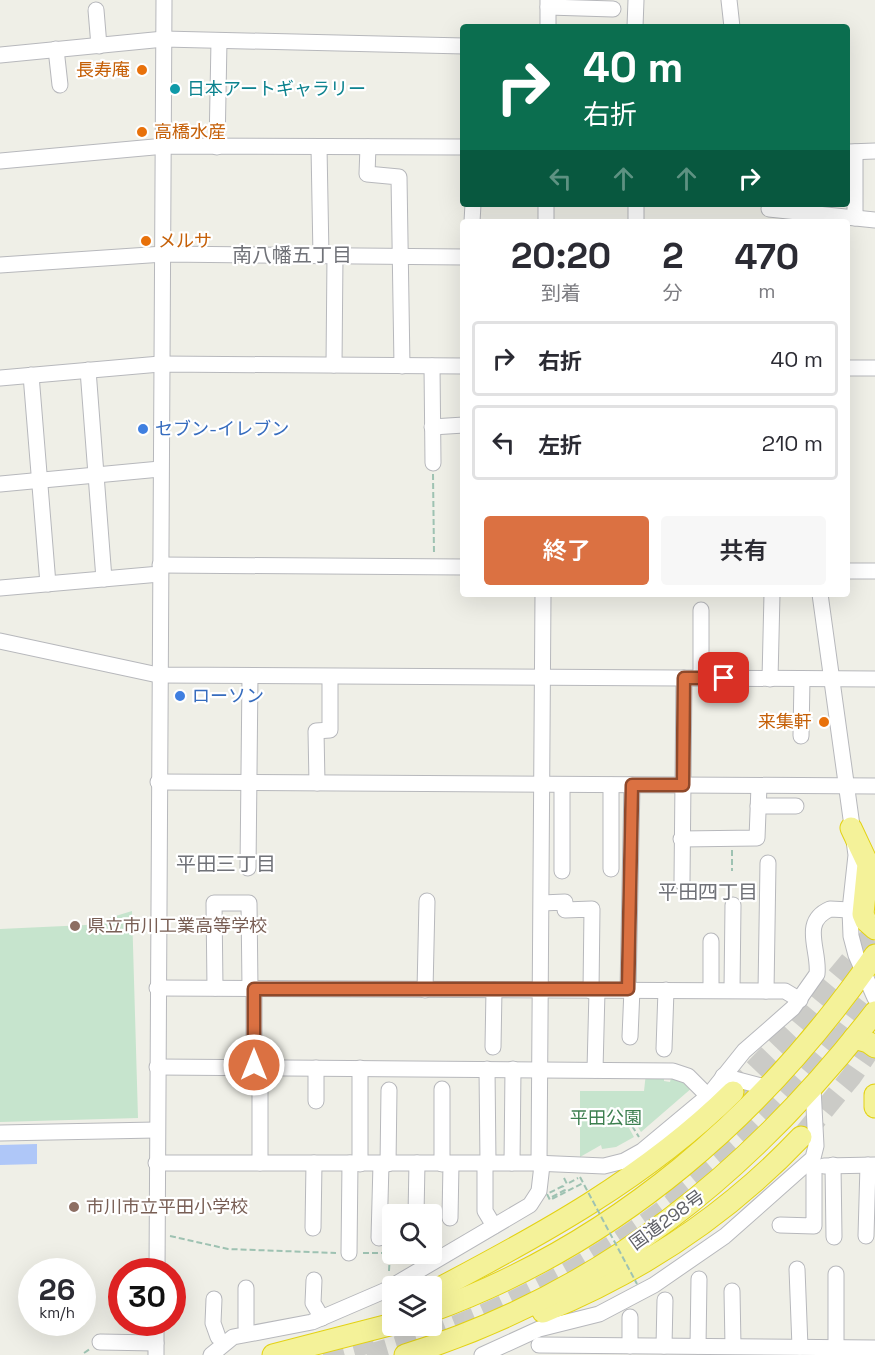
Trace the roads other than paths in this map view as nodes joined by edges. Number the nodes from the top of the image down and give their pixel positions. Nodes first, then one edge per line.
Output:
1 (164, 0) edge
2 (636, 0) edge
3 (729, 0) edge
4 (548, 4) edge
5 (613, 9) dead end
6 (96, 10) dead end
7 (548, 24) edge
8 (635, 24) edge
9 (732, 24) edge
10 (164, 39) junction
11 (219, 41) junction
12 (99, 46) junction
13 (460, 46) edge
14 (56, 50) junction
15 (0, 55) edge
16 (60, 85) dead end
17 (165, 146) junction
18 (217, 147) junction
19 (319, 147) junction
20 (368, 147) junction
21 (460, 147) edge
22 (875, 151) edge
23 (851, 152) edge
24 (0, 161) edge
25 (768, 212) edge
26 (855, 218) junction
27 (875, 219) edge
28 (164, 254) junction
29 (328, 256) junction
30 (401, 257) junction
31 (460, 257) edge
32 (0, 265) edge
33 (160, 364) junction
34 (334, 365) junction
35 (402, 366) junction
36 (432, 366) junction
37 (460, 366) edge
38 (850, 368) edge
39 (875, 368) edge
40 (88, 370) junction
41 (31, 375) junction
42 (0, 378) edge
43 (460, 425) edge
44 (432, 427) junction
45 (432, 463) road end
46 (160, 469) junction
47 (96, 475) junction
48 (39, 480) junction
49 (0, 484) edge
50 (460, 567) edge
51 (160, 570) junction
52 (850, 571) edge
53 (875, 571) edge
54 (104, 579) junction
55 (48, 584) junction
56 (0, 588) edge
57 (543, 597) edge
58 (772, 597) edge
59 (820, 597) edge
60 (701, 610) dead end
61 (0, 641) edge
62 (158, 675) junction
63 (250, 676) junction
64 (330, 677) junction
65 (544, 677) junction
66 (684, 678) junction
67 (701, 678) junction
68 (770, 679) junction
69 (802, 679) junction
70 (831, 679) junction
71 (875, 679) edge
72 (801, 736) dead end
73 (158, 782) junction
74 (250, 783) junction
75 (317, 783) junction
76 (543, 784) junction
77 (562, 784) junction
78 (611, 785) junction
79 (632, 785) junction
80 (683, 785) junction
81 (759, 786) junction
82 (846, 786) junction
83 (875, 786) edge
84 (796, 806) dead end
85 (758, 807) junction
86 (851, 828) junction
87 (681, 839) junction
88 (768, 863) dead end
89 (248, 868) dead end
90 (611, 869) dead end
91 (562, 871) dead end
92 (682, 882) dead end
93 (427, 901) dead end
94 (542, 903) junction
95 (733, 904) dead end
96 (850, 910) junction
97 (875, 929) edge
98 (711, 942) dead end
99 (869, 964) edge
100 (157, 988) junction
101 (215, 988) junction
102 (252, 989) junction
103 (630, 989) junction
104 (425, 990) junction
105 (494, 990) junction
106 (541, 990) junction
107 (666, 990) junction
108 (711, 990) junction
109 (732, 990) junction
110 (594, 991) junction
111 (766, 991) junction
112 (875, 998) edge
113 (800, 1000) junction
114 (875, 1012) edge
115 (630, 1037) dead end
116 (854, 1038) junction
117 (493, 1047) dead end
118 (875, 1047) edge
119 (664, 1049) dead end
120 (254, 1065) junction
121 (157, 1066) junction
122 (316, 1068) junction
123 (360, 1068) junction
124 (486, 1069) junction
125 (513, 1069) junction
126 (541, 1069) junction
127 (595, 1070) junction
128 (728, 1084) junction
129 (769, 1088) junction
130 (813, 1088) junction
131 (442, 1089) dead end
132 (260, 1090) dead end
133 (389, 1090) dead end
134 (875, 1095) edge
135 (708, 1096) junction
136 (316, 1101) dead end
137 (875, 1107) edge
138 (156, 1130) junction
139 (0, 1133) edge
140 (801, 1137) tunnel mouth
141 (156, 1163) junction
142 (260, 1163) junction
143 (314, 1163) junction
144 (487, 1163) junction
145 (512, 1163) junction
146 (355, 1164) junction
147 (385, 1164) junction
148 (417, 1164) junction
149 (447, 1164) junction
150 (541, 1165) junction
151 (872, 1165) edge
152 (810, 1166) junction
153 (834, 1166) junction
154 (416, 1204) edge
155 (450, 1218) dead end
156 (494, 1226) junction
157 (780, 1226) dead end
158 (313, 1228) dead end
159 (866, 1236) dead end
160 (834, 1237) dead end
161 (379, 1238) dead end
162 (349, 1253) road end
163 (157, 1258) edge
164 (797, 1269) dead end
165 (836, 1274) dead end
166 (699, 1279) dead end
167 (314, 1280) dead end
168 (442, 1287) edge
169 (246, 1288) dead end
170 (732, 1291) dead end
171 (214, 1299) dead end
172 (665, 1300) dead end
173 (442, 1307) edge
174 (382, 1314) edge
175 (630, 1317) dead end
176 (322, 1318) junction
177 (246, 1327) dead end
178 (382, 1327) edge
179 (474, 1330) junction
180 (218, 1337) dead end
181 (100, 1342) dead end
182 (537, 1344) edge
183 (590, 1345) edge
184 (630, 1346) junction
185 (664, 1346) junction
186 (698, 1346) junction
187 (733, 1346) junction
188 (800, 1347) junction
189 (836, 1347) junction
190 (156, 1349) edge
191 (871, 1350) edge
192 (717, 1351) edge
193 (281, 1353) edge
194 (211, 1355) edge
195 (405, 1355) edge
196 (482, 1355) edge

1 - 10 street
2 - 8 street
3 - 9 street
4 - 5 street
4 - 7 street
6 - 12 street
10 - 11 street
10 - 12 street
10 - 17 street
11 - 13 street
11 - 18 street
12 - 14 street
14 - 15 street
14 - 16 street
17 - 18 street
17 - 24 street
17 - 28 street
18 - 19 street
19 - 20 street
19 - 29 street
20 - 21 street
20 - 30 street
22 - 23 street
23 - 26 street
25 - 26 street
26 - 27 street
28 - 29 street
28 - 32 street
28 - 33 street
29 - 30 street
29 - 34 street
30 - 31 street
30 - 35 street
33 - 34 street
33 - 40 street
33 - 46 street
34 - 35 street
35 - 36 street
36 - 37 street
36 - 44 street
38 - 39 street
40 - 41 street
40 - 47 street
41 - 42 street
41 - 48 street
43 - 44 street
44 - 45 street
46 - 47 street
46 - 51 street
47 - 48 street
47 - 54 street
48 - 49 street
48 - 55 street
50 - 51 street
51 - 54 street
51 - 62 street
52 - 53 street
54 - 55 street
55 - 56 street
57 - 65 street
58 - 68 street
59 - 70 street
60 - 67 street
61 - 62 street
62 - 63 street
62 - 73 street
63 - 64 street
63 - 74 street
64 - 65 street
64 - 75 street
65 - 66 street
65 - 76 street
66 - 67 street
66 - 80 street
67 - 68 street
68 - 69 street
69 - 70 street
69 - 72 street
70 - 71 street
70 - 82 street
73 - 74 street
73 - 100 street
74 - 75 street
74 - 89 street
75 - 76 street
76 - 77 street
76 - 94 street
77 - 78 street
77 - 91 street
78 - 79 street
78 - 90 street
79 - 80 street
79 - 103 street
80 - 81 street
80 - 87 street
81 - 82 street
81 - 85 street
82 - 83 street
82 - 86 street
84 - 85 street
85 - 87 street
86 - 96 street
86 - 97 highway
87 - 92 street
88 - 111 street
93 - 104 street
94 - 106 street
94 - 110 street
95 - 109 street
96 - 99 street
96 - 113 street
98 - 108 street
99 - 112 street
99 - 129 highway, 国道298号
100 - 101 street
100 - 121 street
101 - 102 street
101 - 102 street
102 - 104 street
102 - 120 street
103 - 107 street
103 - 110 street
103 - 115 street
104 - 105 street
105 - 106 street
105 - 117 street
106 - 110 street
106 - 126 street
107 - 108 street
107 - 119 street
108 - 109 street
109 - 111 street
110 - 127 street
111 - 113 street
113 - 128 street
114 - 116 highway, 国道298号
116 - 118 highway
116 - 130 highway, 国道298号
120 - 121 street
120 - 122 street
121 - 138 street
122 - 123 street
122 - 136 street
123 - 124 street
123 - 146 street
124 - 125 street
124 - 144 street
125 - 126 street
125 - 145 street
126 - 127 street
126 - 150 street
127 - 135 street
128 - 129 street
128 - 135 street
128 - 168 highway
129 - 173 highway, 国道298号
130 - 152 street
130 - 179 highway, 国道298号
131 - 149 street
132 - 142 street
133 - 147 street
134 - 137 highway
135 - 150 street
138 - 139 street
138 - 141 street
140 - 179 highway
141 - 142 street
141 - 163 street
142 - 143 street
143 - 146 street
143 - 158 street
144 - 145 street
144 - 149 street
144 - 156 street
145 - 150 street
146 - 147 street
146 - 162 street
147 - 148 street
147 - 161 street
148 - 149 street
148 - 154 street
149 - 155 street
150 - 156 street
151 - 153 street
151 - 159 street
152 - 153 street
152 - 157 street
152 - 182 street
153 - 160 street
156 - 176 street
164 - 188 street
165 - 189 street
166 - 186 street
167 - 176 street
169 - 177 street
170 - 187 street
171 - 180 street
172 - 185 street
174 - 193 highway
175 - 184 street
176 - 194 street
178 - 193 highway
179 - 195 highway, 国道298号
181 - 190 street
182 - 183 street
182 - 196 street
183 - 184 street
184 - 185 street
185 - 186 street
186 - 192 street
187 - 188 street
187 - 192 street
188 - 189 street
189 - 191 street

